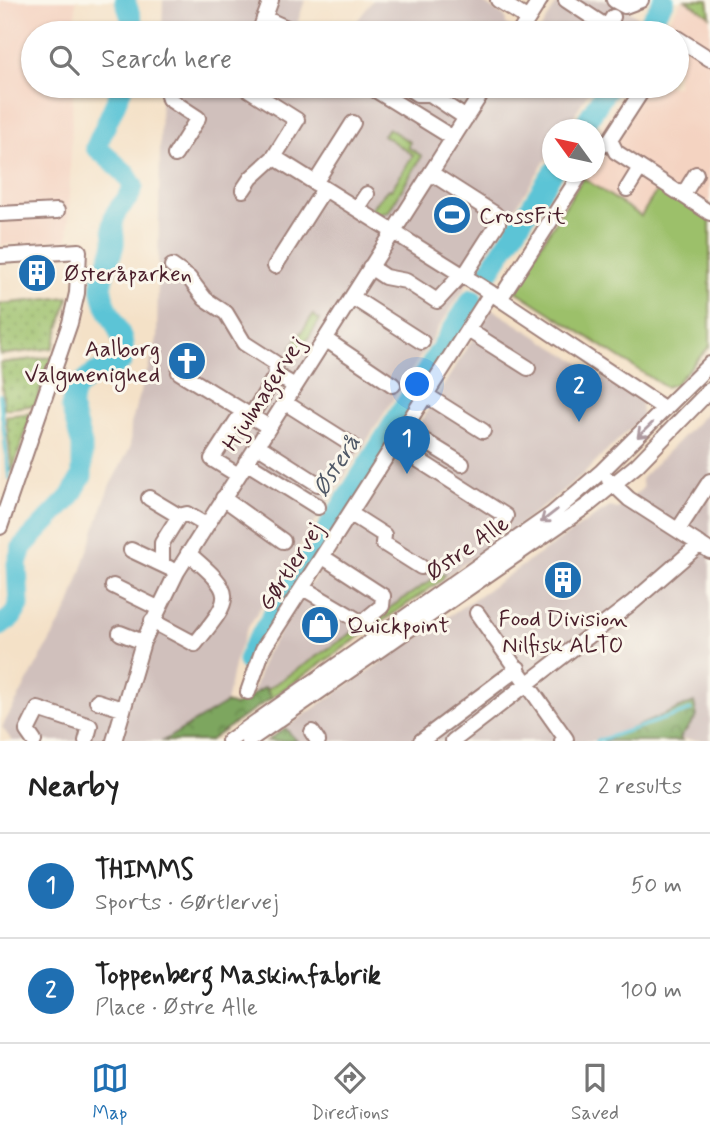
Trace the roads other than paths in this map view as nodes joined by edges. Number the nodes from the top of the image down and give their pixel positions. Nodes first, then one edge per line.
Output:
1 (271, 0) edge
2 (498, 0) edge
3 (540, 0) edge
4 (566, 0) edge
5 (614, 0) edge
6 (622, 0) edge
7 (629, 0) edge
8 (642, 0) edge
9 (613, 17) dead end
10 (264, 18) junction
11 (528, 19) joint
12 (263, 21) edge
13 (271, 21) edge
14 (598, 21) edge
15 (611, 21) edge
16 (689, 46) edge
17 (710, 59) edge
18 (169, 98) edge
19 (262, 98) edge
20 (388, 98) edge
21 (442, 98) edge
22 (478, 98) edge
23 (639, 98) edge
24 (466, 118) junction
25 (353, 123) dead end
26 (453, 138) junction
27 (610, 140) junction
28 (605, 143) edge
29 (175, 155) dead end
30 (274, 157) junction
31 (640, 168) junction
32 (430, 173) junction
33 (696, 174) dead end
34 (575, 182) edge
35 (320, 186) junction
36 (627, 189) dead end
37 (243, 190) dead end
38 (367, 194) dead end
39 (683, 195) junction
40 (357, 209) junction
41 (57, 211) dead end
42 (710, 213) edge
43 (0, 214) edge
44 (393, 232) junction
45 (0, 256) edge
46 (172, 266) dead end
47 (275, 266) dead end
48 (370, 267) junction
49 (463, 275) junction
50 (496, 296) junction
51 (352, 297) junction
52 (468, 330) junction
53 (325, 339) junction
54 (422, 342) dead end
55 (710, 364) edge
56 (528, 368) dead end
57 (179, 372) dead end
58 (276, 375) junction
59 (393, 385) dead end
60 (295, 386) junction
61 (710, 390) edge
62 (426, 395) junction
63 (284, 402) junction
64 (665, 410) junction
65 (247, 414) junction
66 (269, 427) junction
67 (405, 429) junction
68 (483, 431) dead end
69 (257, 445) junction
70 (352, 445) dead end
71 (394, 445) junction
72 (246, 462) junction
73 (462, 464) dead end
74 (602, 471) junction
75 (238, 475) junction
76 (710, 481) edge
77 (318, 484) dead end
78 (614, 485) junction
79 (149, 498) dead end
80 (223, 498) junction
81 (318, 507) dead end
82 (351, 514) junction
83 (179, 516) junction
84 (501, 524) dead end
85 (206, 526) junction
86 (0, 527) edge
87 (678, 530) junction
88 (283, 541) dead end
89 (705, 547) edge
90 (131, 550) dead end
91 (188, 553) junction
92 (323, 557) junction
93 (162, 564) junction
94 (421, 567) dead end
95 (177, 572) junction
96 (113, 586) dead end
97 (303, 588) junction
98 (477, 613) dead end
99 (155, 615) junction
100 (120, 633) dead end
101 (143, 642) junction
102 (518, 668) junction
103 (530, 684) junction
104 (248, 692) dead end
105 (97, 701) dead end
106 (122, 709) junction
107 (34, 741) edge
108 (86, 741) edge
109 (114, 741) edge
110 (229, 741) edge
111 (248, 741) edge
112 (421, 741) edge
113 (454, 741) edge
114 (562, 741) edge

1 - 10 street
2 - 11 street
3 - 11 street
4 - 14 street
5 - 8 street
6 - 7 street
9 - 15 street
10 - 12 street
10 - 13 street
16 - 17 street
18 - 29 street
19 - 30 street
20 - 26 street
21 - 24 street
22 - 24 street, Hjulmagervej
23 - 27 street
24 - 26 street, Hjulmagervej
25 - 35 street
26 - 32 street, Hjulmagervej
27 - 28 street
27 - 31 street
30 - 35 street
30 - 37 street
31 - 36 street
31 - 39 street
32 - 44 street, Hjulmagervej
32 - 49 street
33 - 39 street
34 - 50 street, Gørtlervej
35 - 40 street
35 - 47 street
38 - 40 street
39 - 42 street
40 - 44 street
41 - 43 street
44 - 48 street, Hjulmagervej
44 - 49 street
45 - 86 street
46 - 58 street
48 - 49 street
48 - 51 street, Hjulmagervej
49 - 50 street
50 - 52 street, Gørtlervej
50 - 64 street
51 - 53 street, Hjulmagervej
51 - 54 street
52 - 56 street
52 - 62 street, Gørtlervej
53 - 59 street
53 - 60 street, Hjulmagervej
55 - 64 street, Østre Alle
57 - 65 street
58 - 60 street
58 - 65 street
60 - 63 street, Hjulmagervej
61 - 78 street, Østre Alle
62 - 67 street, Gørtlervej
62 - 68 street
63 - 66 street, Hjulmagervej
63 - 70 street
64 -> 74 street, Østre Alle
65 - 66 street
65 - 75 street
66 - 69 street, Hjulmagervej
67 - 71 street, Gørtlervej
67 - 73 street
69 - 72 street, Hjulmagervej
69 - 77 street
71 - 82 street, Gørtlervej
71 - 84 street
72 - 75 street, Hjulmagervej
72 - 81 street
74 - 78 street
74 -> 110 street, Østre Alle
75 - 80 street, Hjulmagervej
76 - 87 street
78 - 87 street
78 - 111 street, Østre Alle
79 - 83 street
80 - 85 street, Hjulmagervej
80 - 88 street
82 - 92 street, Gørtlervej
82 - 94 street
83 - 85 street
83 - 93 street
85 - 91 street, Hjulmagervej
87 - 89 street
89 - 103 street
90 - 93 street
91 - 95 street, Hjulmagervej
91 - 99 street
92 - 97 street, Gørtlervej
92 - 97 street
93 - 95 street
95 - 99 street, Hjulmagervej
96 - 99 street
97 - 104 street, Gørtlervej
98 - 102 street
99 - 101 street, Hjulmagervej
100 - 101 street
101 - 106 street, Hjulmagervej
102 - 103 street
102 - 112 street
103 - 113 street
103 - 114 street
105 - 106 street
106 - 109 street, Hjulmagervej
107 - 108 street

